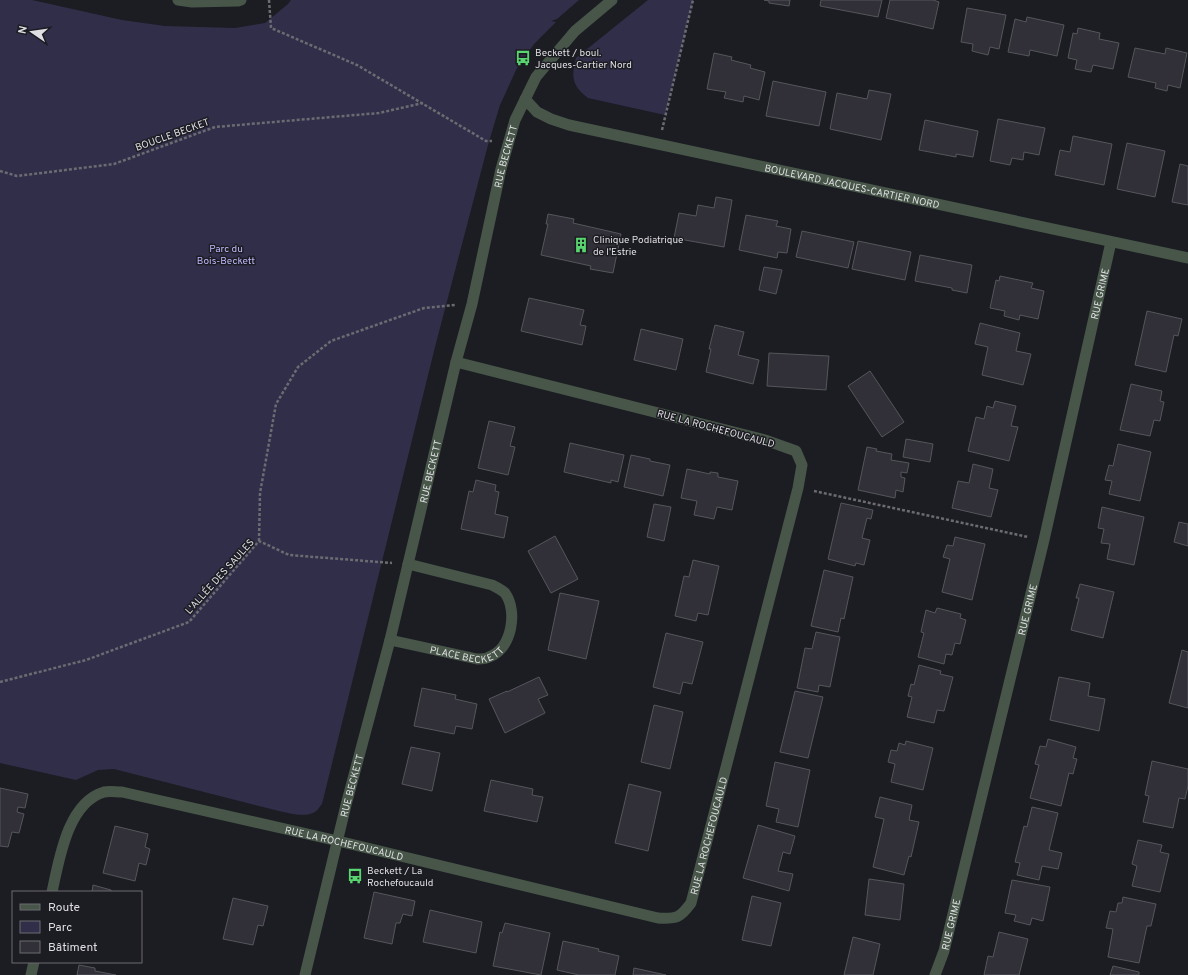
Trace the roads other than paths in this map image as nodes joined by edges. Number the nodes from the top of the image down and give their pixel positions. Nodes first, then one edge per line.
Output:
1 (178, 0) edge
2 (242, 0) edge
3 (612, 0) edge
4 (525, 99) junction
5 (1111, 242) junction
6 (1188, 258) edge
7 (456, 362) junction
8 (408, 564) junction
9 (390, 640) junction
10 (338, 841) junction
11 (52, 891) edge
12 (34, 963) edge
13 (31, 975) edge
14 (305, 975) edge
15 (935, 975) edge

1 - 2 street
3 - 4 street, RUE BECKETT
4 - 5 street, BOULEVARD JACQUES-CARTIER NORD
4 - 7 street, RUE BECKETT
5 - 6 street, BOULEVARD JACQUES-CARTIER NORD
5 - 15 street, RUE GRIME
7 - 8 street, RUE BECKETT
7 - 10 street, RUE LA ROCHEFOUCAULD
8 - 9 street, RUE BECKETT
8 - 9 street, PLACE BECKETT
9 - 10 street, RUE BECKETT
10 - 11 street, RUE LA ROCHEFOUCAULD
10 - 14 street, RUE BECKETT
12 - 13 street

